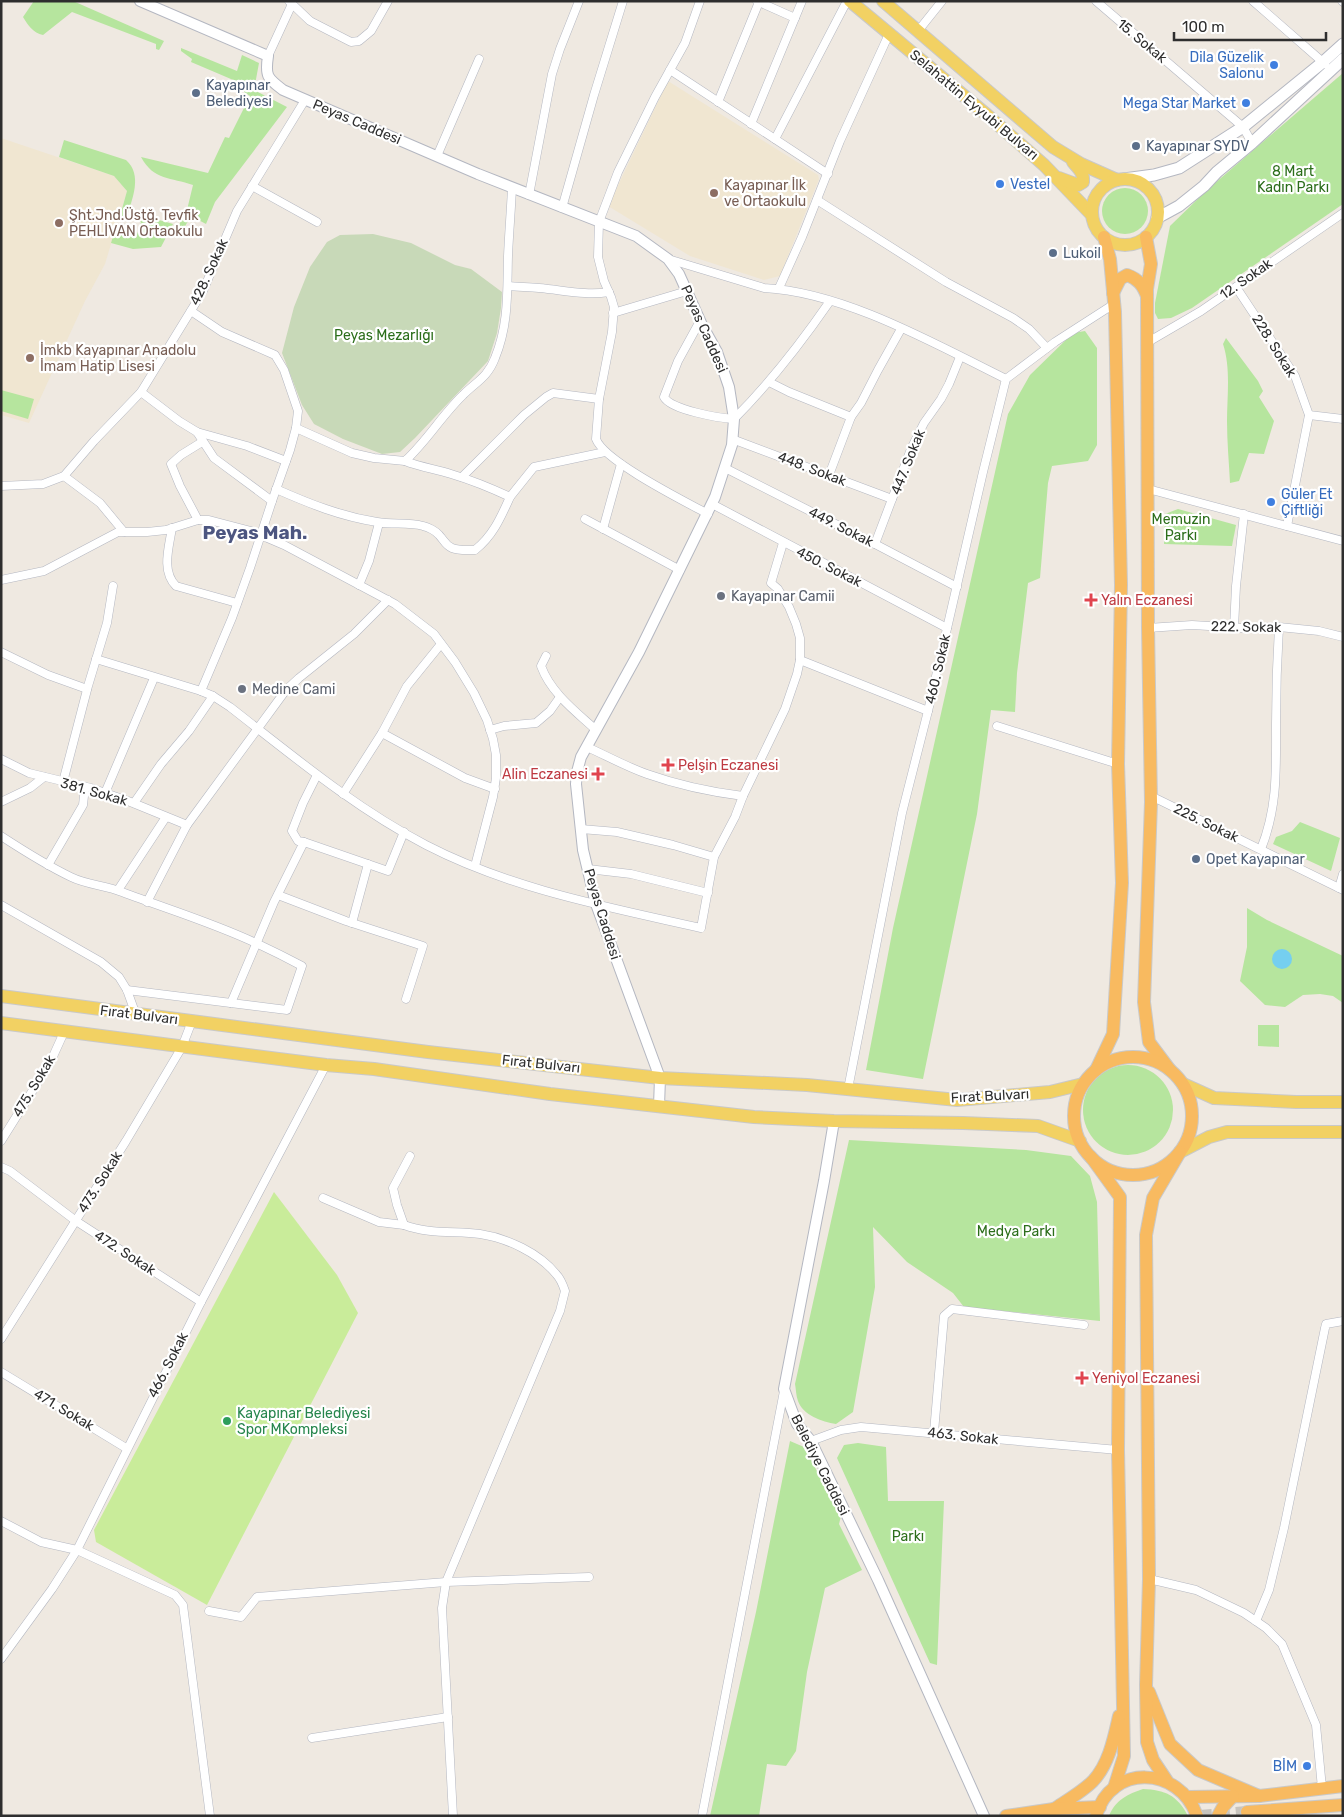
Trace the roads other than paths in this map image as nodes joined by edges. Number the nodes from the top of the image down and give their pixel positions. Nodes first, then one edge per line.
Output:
1 (140, 1) edge
2 (388, 1) edge
3 (579, 1) edge
4 (624, 1) edge
5 (700, 1) edge
6 (802, 1) edge
7 (848, 1) edge
8 (884, 1) edge
9 (942, 1) edge
10 (1096, 1) edge
11 (1254, 1) edge
12 (758, 2) edge
13 (291, 3) edge
14 (795, 18) junction
15 (918, 31) junction
16 (889, 34) junction
17 (1343, 44) edge
18 (268, 56) junction
19 (479, 59) dead end
20 (1343, 59) edge
21 (1327, 67) junction
22 (670, 70) junction
23 (306, 100) junction
24 (718, 102) junction
25 (751, 124) junction
26 (1243, 127) junction
27 (775, 139) junction
28 (1252, 143) junction
29 (437, 156) junction
30 (1069, 157) junction
31 (828, 174) junction
32 (1054, 176) junction
33 (1121, 180) junction
34 (252, 186) junction
35 (512, 188) junction
36 (530, 195) junction
37 (817, 200) junction
38 (562, 208) junction
39 (1343, 213) edge
40 (1092, 215) junction
41 (1157, 218) junction
42 (318, 222) dead end
43 (599, 222) junction
44 (1104, 237) junction
45 (1146, 238) junction
46 (668, 259) junction
47 (508, 286) junction
48 (1236, 287) junction
49 (779, 288) junction
50 (687, 291) junction
51 (609, 292) junction
52 (1147, 296) junction
53 (1113, 298) junction
54 (830, 301) junction
55 (191, 311) junction
56 (613, 313) junction
57 (700, 320) junction
58 (901, 329) junction
59 (1148, 342) junction
60 (1047, 348) junction
61 (960, 357) junction
62 (1006, 379) junction
63 (769, 382) junction
64 (142, 392) junction
65 (599, 399) junction
66 (1309, 415) junction
67 (851, 417) junction
68 (734, 419) junction
69 (1343, 419) edge
70 (296, 428) junction
71 (197, 432) junction
72 (732, 439) junction
73 (202, 442) junction
74 (605, 452) junction
75 (405, 460) junction
76 (286, 461) junction
77 (621, 464) junction
78 (725, 468) junction
79 (828, 475) junction
80 (64, 476) junction
81 (462, 477) junction
82 (1, 486) edge
83 (276, 489) junction
84 (1148, 489) junction
85 (510, 496) junction
86 (892, 499) junction
87 (272, 501) junction
88 (710, 509) junction
89 (1244, 514) junction
90 (585, 519) dead end
91 (198, 520) junction
92 (379, 523) junction
93 (1287, 526) junction
94 (172, 528) junction
95 (603, 528) junction
96 (124, 532) junction
97 (261, 535) junction
98 (1343, 541) edge
99 (783, 543) junction
100 (875, 544) junction
101 (680, 570) junction
102 (1, 580) edge
103 (359, 585) junction
104 (113, 586) dead end
105 (957, 587) junction
106 (388, 600) junction
107 (237, 603) junction
108 (1279, 627) junction
109 (947, 628) junction
110 (1148, 628) junction
111 (1234, 628) junction
112 (1343, 637) edge
113 (442, 644) junction
114 (1, 652) edge
115 (546, 656) dead end
116 (96, 659) junction
117 (800, 660) junction
118 (154, 678) junction
119 (87, 689) junction
120 (201, 691) junction
121 (213, 696) junction
122 (560, 697) junction
123 (928, 711) junction
124 (997, 726) dead end
125 (258, 729) junction
126 (490, 730) junction
127 (596, 730) junction
128 (382, 733) junction
129 (587, 747) junction
130 (1, 759) edge
131 (1118, 764) junction
132 (317, 774) junction
133 (44, 777) junction
134 (63, 782) junction
135 (84, 786) junction
136 (495, 789) junction
137 (105, 793) junction
138 (343, 794) junction
139 (743, 796) junction
140 (1151, 796) junction
141 (1, 802) edge
142 (134, 803) junction
143 (166, 816) junction
144 (187, 825) junction
145 (581, 829) junction
146 (404, 832) junction
147 (1, 836) edge
148 (304, 842) junction
149 (1261, 849) junction
150 (714, 857) junction
151 (368, 864) junction
152 (48, 865) junction
153 (475, 866) junction
154 (588, 869) junction
155 (1343, 874) edge
156 (1341, 889) edge
157 (118, 890) junction
158 (708, 893) junction
159 (278, 895) junction
160 (147, 902) junction
161 (596, 904) junction
162 (1, 905) edge
163 (352, 923) junction
164 (256, 943) junction
165 (127, 990) junction
166 (1, 996) edge
167 (406, 999) dead end
168 (231, 1003) junction
169 (136, 1015) junction
170 (1, 1022) edge
171 (192, 1022) junction
172 (65, 1030) junction
173 (182, 1047) junction
174 (326, 1065) junction
175 (1096, 1070) junction
176 (1170, 1070) junction
177 (660, 1078) junction
178 (1083, 1084) junction
179 (1183, 1084) junction
180 (848, 1090) junction
181 (1343, 1102) edge
182 (659, 1106) junction
183 (834, 1121) junction
184 (1343, 1132) edge
185 (1080, 1141) junction
186 (1, 1142) edge
187 (1180, 1152) junction
188 (410, 1156) dead end
189 (1091, 1158) junction
190 (1, 1168) edge
191 (323, 1198) dead end
192 (76, 1221) junction
193 (404, 1225) junction
194 (200, 1302) junction
195 (1343, 1321) edge
196 (1084, 1324) dead end
197 (1, 1339) edge
198 (1, 1372) edge
199 (784, 1389) junction
200 (934, 1432) junction
201 (810, 1441) junction
202 (126, 1448) junction
203 (1118, 1450) junction
204 (1, 1521) edge
205 (77, 1550) junction
206 (589, 1578) dead end
207 (1149, 1579) junction
208 (446, 1582) junction
209 (209, 1611) dead end
210 (1256, 1621) junction
211 (1, 1659) edge
212 (1146, 1685) junction
213 (1123, 1691) junction
214 (448, 1717) junction
215 (312, 1738) dead end
216 (1166, 1781) junction
217 (1343, 1786) edge
218 (1114, 1788) junction
219 (1322, 1788) junction
220 (1233, 1796) junction
221 (1258, 1796) junction
222 (1187, 1798) junction
223 (1343, 1805) edge
224 (1050, 1812) edge
225 (1098, 1812) edge
226 (1248, 1812) dead end
227 (210, 1816) edge
228 (453, 1816) edge
229 (702, 1816) edge
230 (984, 1816) edge
231 (1006, 1816) edge
232 (1197, 1816) edge
233 (1218, 1816) edge

1 - 18 street
2 - 13 street
3 - 36 street
4 - 38 street
5 - 22 street
6 - 14 street
7 - 16 main road, Selahattin Eyyubi Bulvarı
7 - 27 street
8 - 15 main road, Selahattin Eyyubi Bulvarı
9 - 15 street
10 - 26 street, 15. Sokak
11 - 21 street
12 - 14 street
12 - 24 street
13 - 18 street
14 - 25 street
15 - 30 main road, Selahattin Eyyubi Bulvarı
16 - 31 street
16 - 32 main road, Selahattin Eyyubi Bulvarı
17 - 21 main road
18 - 23 street, Peyas Caddesi
19 - 29 street
20 - 21 main road
21 - 26 main road
21 - 28 main road
22 - 24 street
22 - 43 street
23 - 29 street, Peyas Caddesi
23 - 34 street, 428. Sokak
24 - 25 street
25 - 27 street
26 - 28 street, 15. Sokak
26 - 33 main road
27 - 31 street
28 - 41 main road
29 - 35 street, Peyas Caddesi
30 - 32 main road
30 - 33 main road, Selahattin Eyyubi Bulvarı
31 - 37 street
32 - 40 main road, Selahattin Eyyubi Bulvarı
33 - 40 main road
33 - 41 main road
34 - 42 street
34 - 55 street, 428. Sokak
35 - 36 street, Peyas Caddesi
35 - 47 street
36 - 38 street, Peyas Caddesi
37 - 49 street
37 - 60 street
38 - 43 street, Peyas Caddesi
39 - 48 street, 12. Sokak
40 - 44 main road
41 - 45 main road
43 - 46 street, Peyas Caddesi
43 - 51 street
44 - 45 main road
44 - 53 highway
45 - 52 highway
46 - 49 street
46 - 50 street, Peyas Caddesi
47 - 51 street
47 - 75 street
48 - 59 street, 12. Sokak
48 - 66 street, 228. Sokak
49 - 54 street
50 - 56 street
50 - 57 street, Peyas Caddesi
51 - 56 street
52 - 53 highway
52 - 59 highway
53 - 60 street
53 - 131 highway
54 - 58 street
54 - 63 street
55 - 64 street, 428. Sokak
55 - 70 street
56 - 65 street
57 - 68 street, Peyas Caddesi
57 - 68 street
58 - 61 street
58 - 67 street
59 - 84 highway
60 - 62 street
61 - 62 street
61 - 86 street, 447. Sokak
62 - 105 street, 460. Sokak
63 - 67 street
63 - 68 street
64 - 71 street
64 - 80 street, 428. Sokak
65 - 74 street
65 - 81 street
66 - 69 street
66 - 93 street
67 - 79 street
68 - 72 street, Peyas Caddesi
70 - 75 street
70 - 76 street
71 - 73 street
71 - 76 street
72 - 78 street, Peyas Caddesi
72 - 79 street, 448. Sokak
73 - 87 street
73 - 91 street
74 - 77 street, 450. Sokak
74 - 85 street
75 - 81 street
76 - 83 street
77 - 88 street, 450. Sokak
77 - 95 street
78 - 88 street, Peyas Caddesi
78 - 100 street, 449. Sokak
79 - 86 street, 448. Sokak
80 - 82 street
80 - 96 street
81 - 85 street
83 - 87 street
83 - 92 street
84 - 89 street
84 - 110 highway
85 - 92 street
86 - 100 street, 447. Sokak
87 - 97 street
88 - 99 street, 450. Sokak
88 - 101 street, Peyas Caddesi
89 - 93 street
89 - 111 street
90 - 95 street
91 - 94 street
91 - 97 street
92 - 103 street
93 - 98 street
94 - 96 street
94 - 107 street
95 - 101 street
96 - 102 street
97 - 103 street
97 - 107 street
99 - 109 street, 450. Sokak
99 - 117 street
100 - 105 street, 449. Sokak
101 - 127 street, Peyas Caddesi
103 - 106 street
104 - 116 street
105 - 109 street, 460. Sokak
106 - 113 street
106 - 125 street
107 - 120 street
108 - 111 street, 222. Sokak
108 - 112 street, 222. Sokak
108 - 149 street
109 - 123 street, 460. Sokak
110 - 111 street, 222. Sokak
110 - 140 highway
113 - 126 street
113 - 128 street
114 - 119 street
115 - 122 street
116 - 118 street
116 - 119 street
117 - 123 street
117 - 139 street
118 - 120 street
118 - 137 street
119 - 134 street
120 - 121 street
121 - 125 street
121 - 142 street
122 - 126 street
122 - 127 street
123 - 180 street, 460. Sokak
124 - 131 street
125 - 132 street
125 - 144 street
126 - 136 street
127 - 129 street, Peyas Caddesi
128 - 136 street
128 - 138 street
129 - 139 street
129 - 145 street, Peyas Caddesi
130 - 133 street, 381. Sokak
131 - 175 highway
132 - 138 street
132 - 148 street
133 - 134 street, 381. Sokak
133 - 141 street
134 - 135 street, 381. Sokak
135 - 137 street, 381. Sokak
135 - 152 street
136 - 153 street
137 - 142 street, 381. Sokak
138 - 146 street
139 - 150 street
140 - 149 street, 225. Sokak
140 - 176 highway
142 - 143 street, 381. Sokak
143 - 144 street, 381. Sokak
143 - 157 street
144 - 160 street
145 - 150 street
145 - 154 street, Peyas Caddesi
146 - 151 street
146 - 153 street
147 - 152 street
148 - 151 street
148 - 159 street
149 - 156 street, 225. Sokak
150 - 158 street
151 - 163 street
152 - 157 street
153 - 161 street
154 - 158 street
154 - 161 street, Peyas Caddesi
155 - 156 street
157 - 160 street
158 - 161 street
159 - 163 street
159 - 164 street
160 - 164 street
161 - 177 street, Peyas Caddesi
162 - 165 street
163 - 167 street
164 - 168 street
164 - 168 street
165 - 168 street
165 - 169 street
166 - 169 main road, Fırat Bulvarı
169 - 171 main road, Fırat Bulvarı
170 - 172 main road, Fırat Bulvarı
171 - 173 street, 473. Sokak
171 - 177 main road, Fırat Bulvarı
172 - 173 main road, Fırat Bulvarı
172 - 186 street, 475. Sokak
173 - 174 main road, Fırat Bulvarı
173 - 192 street, 473. Sokak
174 - 182 main road, Fırat Bulvarı
174 - 194 street, 466. Sokak
175 - 176 highway
175 - 178 highway
176 - 179 highway
177 - 180 main road, Fırat Bulvarı
177 - 182 street, Peyas Caddesi
178 - 180 main road, Fırat Bulvarı
178 - 185 highway
179 - 181 main road
179 - 187 highway
182 - 183 main road, Fırat Bulvarı
183 - 185 main road, Fırat Bulvarı
183 - 199 street
184 - 187 main road
185 - 189 highway
187 - 189 highway
187 - 207 highway
188 - 193 street
189 - 203 highway
190 - 192 street, 472. Sokak
191 - 193 street
192 - 194 street, 472. Sokak
192 - 197 street, 473. Sokak
193 - 208 street
194 - 202 street, 466. Sokak
195 - 210 street
196 - 200 street
198 - 202 street, 471. Sokak
199 - 201 street, Belediye Caddesi
199 - 229 street
200 - 201 street, 463. Sokak
200 - 203 street, 463. Sokak
201 - 230 street, Belediye Caddesi
202 - 205 street, 466. Sokak
203 - 213 highway
204 - 205 street
205 - 211 street, 466. Sokak
205 - 227 street
206 - 208 street
207 - 210 street
207 - 212 highway
208 - 209 street
208 - 214 street
210 - 219 street
212 - 216 highway
212 - 221 highway
213 - 218 highway
213 - 224 highway
214 - 215 street
214 - 228 street
216 - 218 highway
216 - 222 highway
217 - 219 highway
218 - 225 highway
219 - 221 highway
220 - 221 highway
220 - 222 highway
220 - 233 highway
222 - 232 highway
223 - 226 highway
224 - 225 highway
224 - 231 highway

